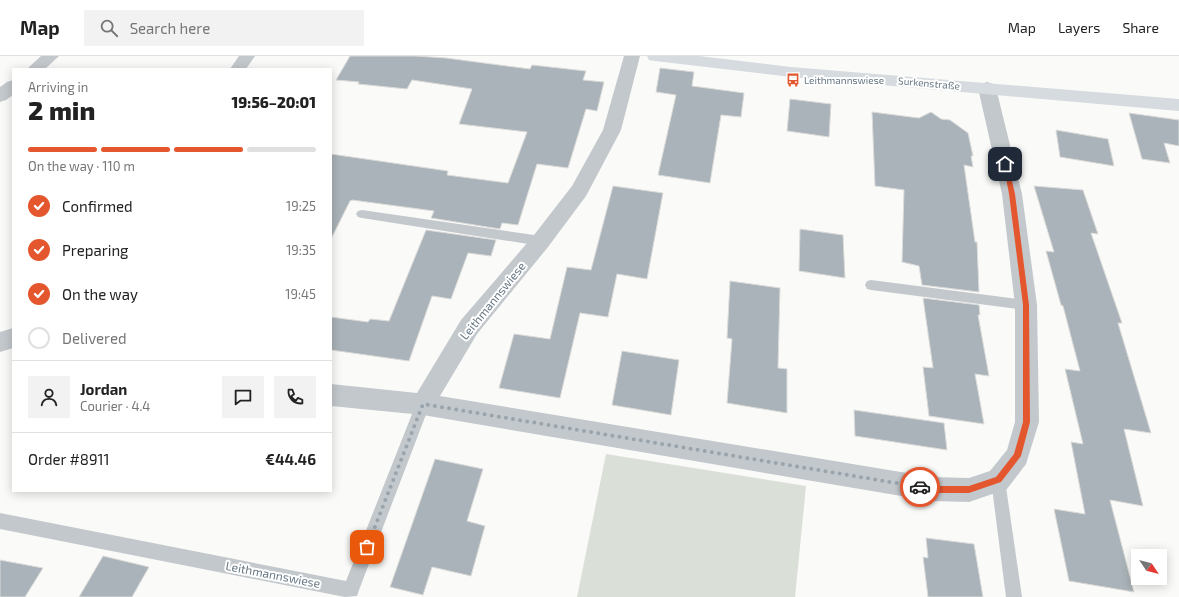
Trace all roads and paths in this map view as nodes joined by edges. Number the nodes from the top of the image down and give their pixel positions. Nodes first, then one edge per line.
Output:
1 (51, 56) edge
2 (247, 56) edge
3 (632, 56) edge
4 (655, 56) edge
5 (36, 68) edge
6 (239, 68) edge
7 (12, 87) edge
8 (988, 88) junction
9 (0, 96) edge
10 (1179, 105) edge
11 (362, 214) dead end
12 (541, 242) junction
13 (871, 285) dead end
14 (1026, 305) junction
15 (12, 338) edge
16 (0, 342) edge
17 (332, 396) edge
18 (423, 404) junction
19 (998, 480) junction
20 (0, 522) edge
21 (1014, 597) edge

1 - 5 street
2 - 6 street
3 - 12 street, Leithmannswiese
4 - 8 street, Surkenstraße
7 - 9 street
8 - 10 street, Surkenstraße
8 - 14 street
11 - 12 lane
12 - 18 street, Leithmannswiese
13 - 14 lane
14 - 19 street
15 - 16 street
17 - 18 street
18 - 19 street
18 - 20 lane, Leithmannswiese
19 - 21 lane

